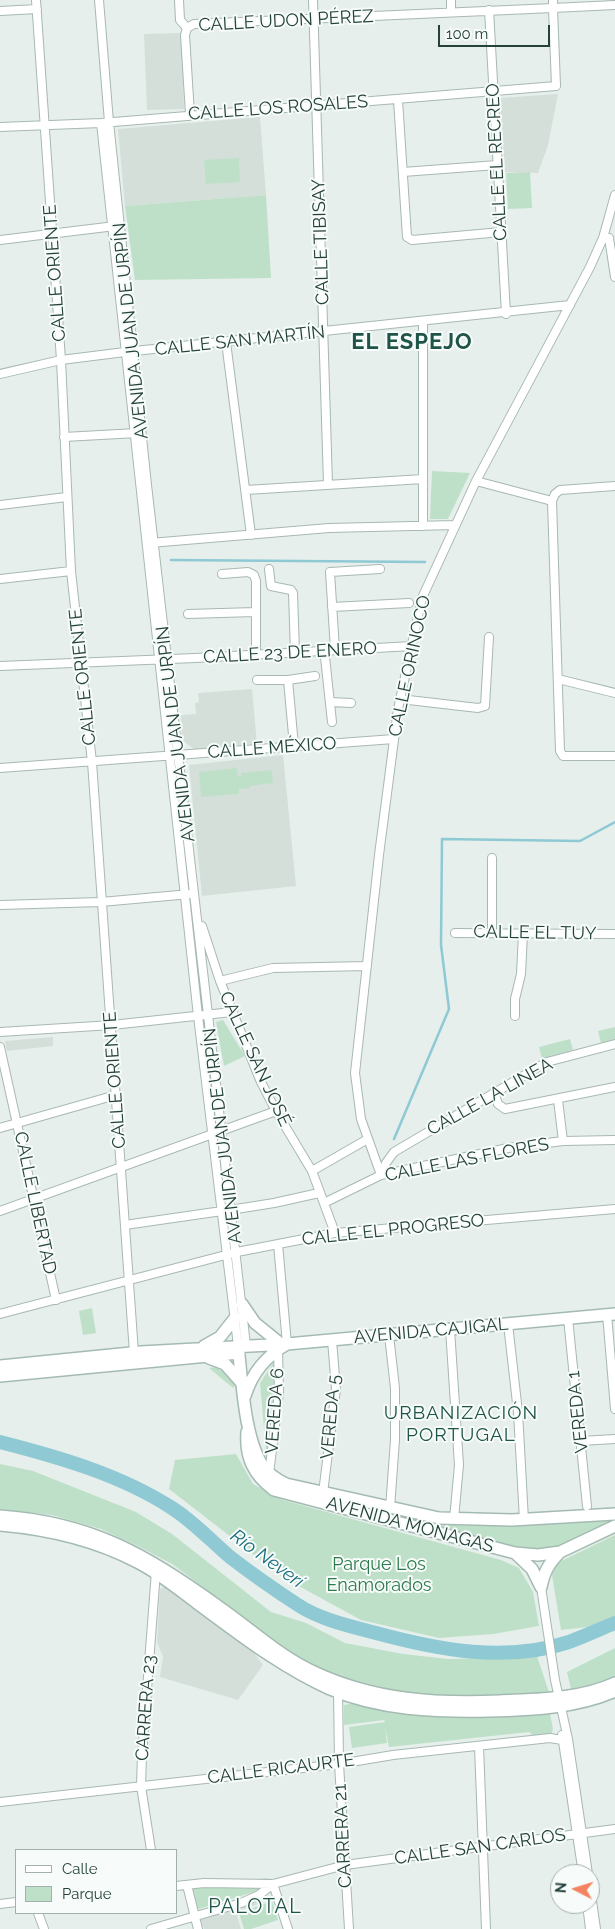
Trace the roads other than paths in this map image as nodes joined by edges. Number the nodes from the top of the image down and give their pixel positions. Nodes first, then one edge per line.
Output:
1 (36, 0) edge
2 (99, 0) edge
3 (179, 0) edge
4 (313, 0) edge
5 (451, 0) edge
6 (553, 4) edge
7 (615, 5) edge
8 (37, 9) junction
9 (489, 10) junction
10 (0, 11) edge
11 (451, 12) junction
12 (314, 20) junction
13 (187, 28) junction
14 (494, 92) junction
15 (398, 100) junction
16 (316, 106) junction
17 (190, 114) junction
18 (105, 122) junction
19 (45, 124) junction
20 (0, 127) edge
21 (497, 165) junction
22 (402, 172) junction
23 (615, 195) edge
24 (120, 225) junction
25 (111, 226) junction
26 (53, 232) junction
27 (501, 232) junction
28 (609, 238) edge
29 (0, 240) edge
30 (615, 277) edge
31 (570, 306) junction
32 (506, 314) junction
33 (423, 322) junction
34 (324, 332) junction
35 (226, 342) junction
36 (129, 352) junction
37 (61, 360) junction
38 (0, 374) edge
39 (138, 433) junction
40 (64, 437) junction
41 (423, 479) junction
42 (476, 481) junction
43 (328, 484) junction
44 (615, 486) edge
45 (246, 490) junction
46 (67, 497) junction
47 (552, 501) junction
48 (0, 505) edge
49 (455, 525) junction
50 (423, 526) junction
51 (251, 534) junction
52 (150, 543) junction
53 (269, 569) dead end
54 (380, 570) dead end
55 (71, 571) junction
56 (222, 574) dead end
57 (0, 579) edge
58 (408, 602) dead end
59 (332, 607) junction
60 (255, 612) junction
61 (188, 614) dead end
62 (490, 637) dead end
63 (412, 646) junction
64 (335, 650) junction
65 (296, 653) junction
66 (256, 655) junction
67 (325, 657) dead end
68 (163, 660) junction
69 (82, 662) junction
70 (0, 666) edge
71 (315, 676) dead end
72 (558, 679) junction
73 (257, 680) dead end
74 (288, 680) junction
75 (615, 693) edge
76 (400, 699) junction
77 (330, 702) junction
78 (351, 703) dead end
79 (332, 722) dead end
80 (394, 739) junction
81 (294, 746) junction
82 (174, 756) junction
83 (614, 756) edge
84 (92, 762) junction
85 (0, 768) edge
86 (492, 858) dead end
87 (195, 893) junction
88 (186, 894) junction
89 (101, 902) junction
90 (0, 905) edge
91 (196, 909) junction
92 (454, 932) dead end
93 (492, 933) junction
94 (524, 934) junction
95 (615, 934) edge
96 (367, 966) junction
97 (220, 982) junction
98 (232, 1012) junction
99 (208, 1015) junction
100 (198, 1016) junction
101 (515, 1016) dead end
102 (112, 1025) junction
103 (0, 1032) edge
104 (615, 1044) edge
105 (0, 1047) edge
106 (615, 1087) edge
107 (494, 1092) junction
108 (116, 1095) junction
109 (558, 1100) junction
110 (276, 1111) junction
111 (18, 1123) junction
112 (0, 1128) edge
113 (217, 1134) junction
114 (366, 1140) junction
115 (615, 1140) edge
116 (563, 1141) junction
117 (122, 1169) junction
118 (312, 1171) junction
119 (381, 1175) junction
120 (318, 1193) junction
121 (34, 1199) junction
122 (324, 1203) junction
123 (226, 1210) junction
124 (615, 1210) edge
125 (0, 1211) edge
126 (125, 1225) junction
127 (335, 1233) junction
128 (278, 1244) junction
129 (233, 1253) junction
130 (129, 1282) junction
131 (56, 1300) junction
132 (242, 1304) junction
133 (0, 1314) edge
134 (611, 1314) edge
135 (235, 1318) junction
136 (568, 1318) junction
137 (508, 1324) junction
138 (450, 1329) junction
139 (389, 1335) junction
140 (332, 1340) junction
141 (282, 1346) junction
142 (241, 1348) junction
143 (134, 1353) junction
144 (198, 1353) junction
145 (0, 1366) edge
146 (0, 1376) edge
147 (244, 1392) junction
148 (615, 1410) edge
149 (248, 1425) junction
150 (615, 1439) edge
151 (581, 1440) junction
152 (269, 1474) junction
153 (323, 1493) junction
154 (587, 1506) dead end
155 (390, 1508) junction
156 (615, 1514) edge
157 (0, 1516) edge
158 (454, 1519) junction
159 (524, 1520) junction
160 (0, 1525) edge
161 (615, 1526) edge
162 (560, 1552) junction
163 (515, 1553) junction
164 (157, 1569) junction
165 (541, 1587) junction
166 (615, 1683) edge
167 (338, 1687) junction
168 (615, 1691) edge
169 (559, 1701) junction
170 (562, 1740) junction
171 (479, 1746) junction
172 (339, 1764) junction
173 (141, 1786) junction
174 (0, 1802) edge
175 (615, 1829) edge
176 (580, 1834) junction
177 (484, 1847) junction
178 (151, 1849) edge
179 (582, 1864) edge
180 (586, 1864) edge
181 (345, 1865) junction
182 (273, 1884) junction
183 (187, 1885) junction
184 (178, 1886) edge
185 (15, 1902) edge
186 (0, 1904) edge
187 (38, 1914) edge
188 (588, 1914) edge
189 (594, 1914) edge
190 (193, 1915) junction
191 (44, 1929) edge
192 (151, 1929) edge
193 (198, 1929) edge
194 (288, 1929) edge
195 (349, 1929) edge
196 (486, 1929) edge
197 (590, 1929) edge
198 (596, 1929) edge

1 - 8 street, CALLE ORIENTE
2 - 18 street
3 - 13 street
4 - 12 street, CALLE TIBISAY
5 - 11 street
6 - 7 street, CALLE UDON PÉREZ
6 - 9 street, CALLE UDON PÉREZ
6 - 14 street, CALLE LOS ROSALES
8 - 10 street
8 - 19 street, CALLE ORIENTE
9 - 11 street, CALLE UDON PÉREZ
9 - 14 street, CALLE EL RECREO
11 - 12 street, CALLE UDON PÉREZ
12 - 13 street, CALLE UDON PÉREZ
12 - 16 street, CALLE TIBISAY
13 - 17 street, CALLE UDON PÉREZ
14 - 15 street, CALLE LOS ROSALES
14 - 21 street, CALLE EL RECREO
15 - 16 street, CALLE LOS ROSALES
15 - 22 street
16 - 17 street, CALLE LOS ROSALES
16 - 34 street, CALLE TIBISAY
17 - 18 street, CALLE LOS ROSALES
18 - 19 street, CALLE LOS ROSALES
18 - 24 street, AVENIDA JUAN DE URPÍN
18 - 25 street, AVENIDA JUAN DE URPÍN
19 - 20 street, CALLE LOS ROSALES
19 - 26 street, CALLE ORIENTE
21 - 22 street
21 - 27 street, CALLE EL RECREO
22 - 27 street
23 - 28 street, CALLE ORINOCO
24 - 25 street
24 - 36 street, AVENIDA JUAN DE URPÍN
25 - 26 street
25 - 36 street, AVENIDA JUAN DE URPÍN
26 - 29 street
26 - 37 street, CALLE ORIENTE
27 - 32 street, CALLE EL RECREO
28 - 30 street
28 - 31 street, CALLE ORINOCO
31 - 32 street, CALLE SAN MARTÍN
31 - 42 street, CALLE ORINOCO
32 - 33 street, CALLE SAN MARTÍN
33 - 34 street, CALLE SAN MARTÍN
33 - 41 street
34 - 35 street, CALLE SAN MARTÍN
34 - 43 street, CALLE TIBISAY
35 - 36 street, CALLE SAN MARTÍN
35 - 45 street
36 - 37 street, CALLE SAN MARTÍN
36 - 39 street, AVENIDA JUAN DE URPÍN
37 - 38 street, CALLE SAN MARTÍN
37 - 40 street, CALLE ORIENTE
39 - 40 street
39 - 52 street, AVENIDA JUAN DE URPÍN
40 - 46 street, CALLE ORIENTE
41 - 43 street
41 - 50 street
42 - 47 street
42 - 49 street, CALLE ORINOCO
43 - 45 street
44 - 47 street
45 - 51 street
46 - 48 street
46 - 55 street, CALLE ORIENTE
47 - 72 street
49 - 50 street
49 - 63 street, CALLE ORINOCO
50 - 51 street
51 - 52 street
52 - 68 street, AVENIDA JUAN DE URPÍN
53 - 65 street
54 - 59 street
55 - 57 street
55 - 69 street, CALLE ORIENTE
56 - 60 street
58 - 59 street
59 - 64 street
60 - 61 street
60 - 66 street
62 - 76 street
63 - 64 street, CALLE 23 DE ENERO
63 - 76 street, CALLE ORINOCO
64 - 65 street, CALLE 23 DE ENERO
65 - 66 street, CALLE 23 DE ENERO
66 - 68 street, CALLE 23 DE ENERO
67 - 77 street
68 - 69 street
68 - 82 street, AVENIDA JUAN DE URPÍN
69 - 70 street
69 - 84 street, CALLE ORIENTE
71 - 74 street
72 - 75 street
72 - 83 street
73 - 74 street
74 - 81 street
76 - 80 street, CALLE ORINOCO
77 - 78 street
77 - 79 street
80 - 81 street, CALLE MÉXICO
80 - 96 street, CALLE ORINOCO
81 - 82 street, CALLE MÉXICO
82 - 84 street, CALLE MÉXICO
82 - 87 street, AVENIDA JUAN DE URPÍN
82 - 88 street, AVENIDA JUAN DE URPÍN
84 - 85 street, CALLE MÉXICO
84 - 89 street, CALLE ORIENTE
86 - 93 street
87 - 88 street
87 - 91 street, AVENIDA JUAN DE URPÍN
88 - 89 street
88 - 100 street, AVENIDA JUAN DE URPÍN
89 - 90 street
89 - 102 street, CALLE ORIENTE
91 - 97 street, CALLE SAN JOSÉ
91 - 99 street, AVENIDA JUAN DE URPÍN
92 - 93 street, CALLE EL TUY
93 - 94 street, CALLE EL TUY
94 - 95 street, CALLE EL TUY
94 - 101 street
96 - 97 street
96 - 114 street, CALLE ORINOCO
97 - 98 street, CALLE SAN JOSÉ
98 - 99 street
98 - 110 street, CALLE SAN JOSÉ
99 - 100 street
99 - 113 street, AVENIDA JUAN DE URPÍN
100 - 102 street
100 - 113 street, AVENIDA JUAN DE URPÍN
102 - 103 street
102 - 108 street, CALLE ORIENTE
104 - 107 street, CALLE LA LINEA
105 - 111 street, CALLE LIBERTAD
106 - 109 street
107 - 109 street
107 - 119 street, CALLE LA LINEA
108 - 111 street
108 - 117 street, CALLE ORIENTE
109 - 116 street
110 - 113 street
110 - 118 street, CALLE SAN JOSÉ
111 - 112 street
111 - 121 street, CALLE LIBERTAD
113 - 117 street
113 - 123 street, AVENIDA JUAN DE URPÍN
114 - 118 street
114 - 119 street, CALLE ORINOCO
115 - 116 street, CALLE LAS FLORES
116 - 119 street, CALLE LAS FLORES
117 - 121 street
117 - 126 street, CALLE ORIENTE
118 - 120 street, CALLE SAN JOSÉ
119 - 122 street, CALLE LAS FLORES
120 - 122 street, CALLE SAN JOSÉ
120 - 123 street
121 - 125 street
121 - 131 street, CALLE LIBERTAD
122 - 127 street, CALLE SAN JOSÉ
123 - 126 street
123 - 129 street, AVENIDA JUAN DE URPÍN
124 - 127 street, CALLE EL PROGRESO
126 - 130 street, CALLE ORIENTE
127 - 128 street, CALLE EL PROGRESO
128 - 129 street, CALLE EL PROGRESO
128 - 141 street, VEREDA 6
129 - 130 street, CALLE EL PROGRESO
129 - 132 street, AVENIDA JUAN DE URPÍN
129 - 135 street, AVENIDA JUAN DE URPÍN
130 - 131 street, CALLE EL PROGRESO
130 - 143 street, CALLE ORIENTE
131 - 133 street, CALLE EL PROGRESO
132 - 141 main road
132 - 142 street, AVENIDA JUAN DE URPÍN
134 - 136 main road, AVENIDA CAJIGAL
134 - 148 street
135 - 142 street, AVENIDA JUAN DE URPÍN
135 - 144 main road
136 - 137 main road, AVENIDA CAJIGAL
136 - 151 street, VEREDA 1
137 - 138 main road, AVENIDA CAJIGAL
137 - 159 street
138 - 139 main road, AVENIDA CAJIGAL
138 - 158 street
139 - 140 main road, AVENIDA CAJIGAL
139 - 155 street
140 - 141 main road, AVENIDA CAJIGAL
140 - 153 street, VEREDA 5
141 - 142 main road, AVENIDA CAJIGAL
141 - 147 main road
141 - 152 street, VEREDA 6
142 - 144 main road, AVENIDA CAJIGAL
142 - 147 main road, AVENIDA MONAGAS
143 - 144 main road
143 - 145 main road
144 - 146 main road
144 - 147 main road
147 - 149 main road, AVENIDA MONAGAS
149 - 152 main road, AVENIDA MONAGAS
149 - 163 main road, AVENIDA MONAGAS
150 - 151 street
151 - 154 street, VEREDA 1
152 - 153 main road, AVENIDA MONAGAS
153 - 155 main road, AVENIDA MONAGAS
155 - 158 main road, AVENIDA MONAGAS
156 - 159 main road, AVENIDA MONAGAS
157 - 164 main road
158 - 159 main road, AVENIDA MONAGAS
160 - 164 main road
161 - 162 main road, AVENIDA MONAGAS
162 - 163 main road, AVENIDA MONAGAS
162 - 165 main road
163 - 165 main road
164 - 167 main road
164 - 173 street, CARRERA 23
165 - 169 street
166 - 169 main road
167 - 169 main road
167 - 172 street, CARRERA 21
168 - 169 main road
169 - 170 street
169 - 176 street
170 - 171 street, CALLE RICAURTE
170 - 176 street
171 - 172 street, CALLE RICAURTE
171 - 177 street
172 - 173 street, CALLE RICAURTE
172 - 181 street, CARRERA 21
173 - 174 street, CALLE RICAURTE
173 - 178 street, CARRERA 23
175 - 176 street, CALLE SAN CARLOS
176 - 177 street, CALLE SAN CARLOS
176 - 179 street
176 - 180 street
177 - 181 street, CALLE SAN CARLOS
177 - 196 street
181 - 182 street
181 - 195 street, CARRERA 21
182 - 183 street
182 - 190 street
182 - 194 street
183 - 184 street
183 - 190 street
185 - 186 street
187 - 191 street
188 - 197 street
189 - 198 street
190 - 192 street
190 - 193 street

